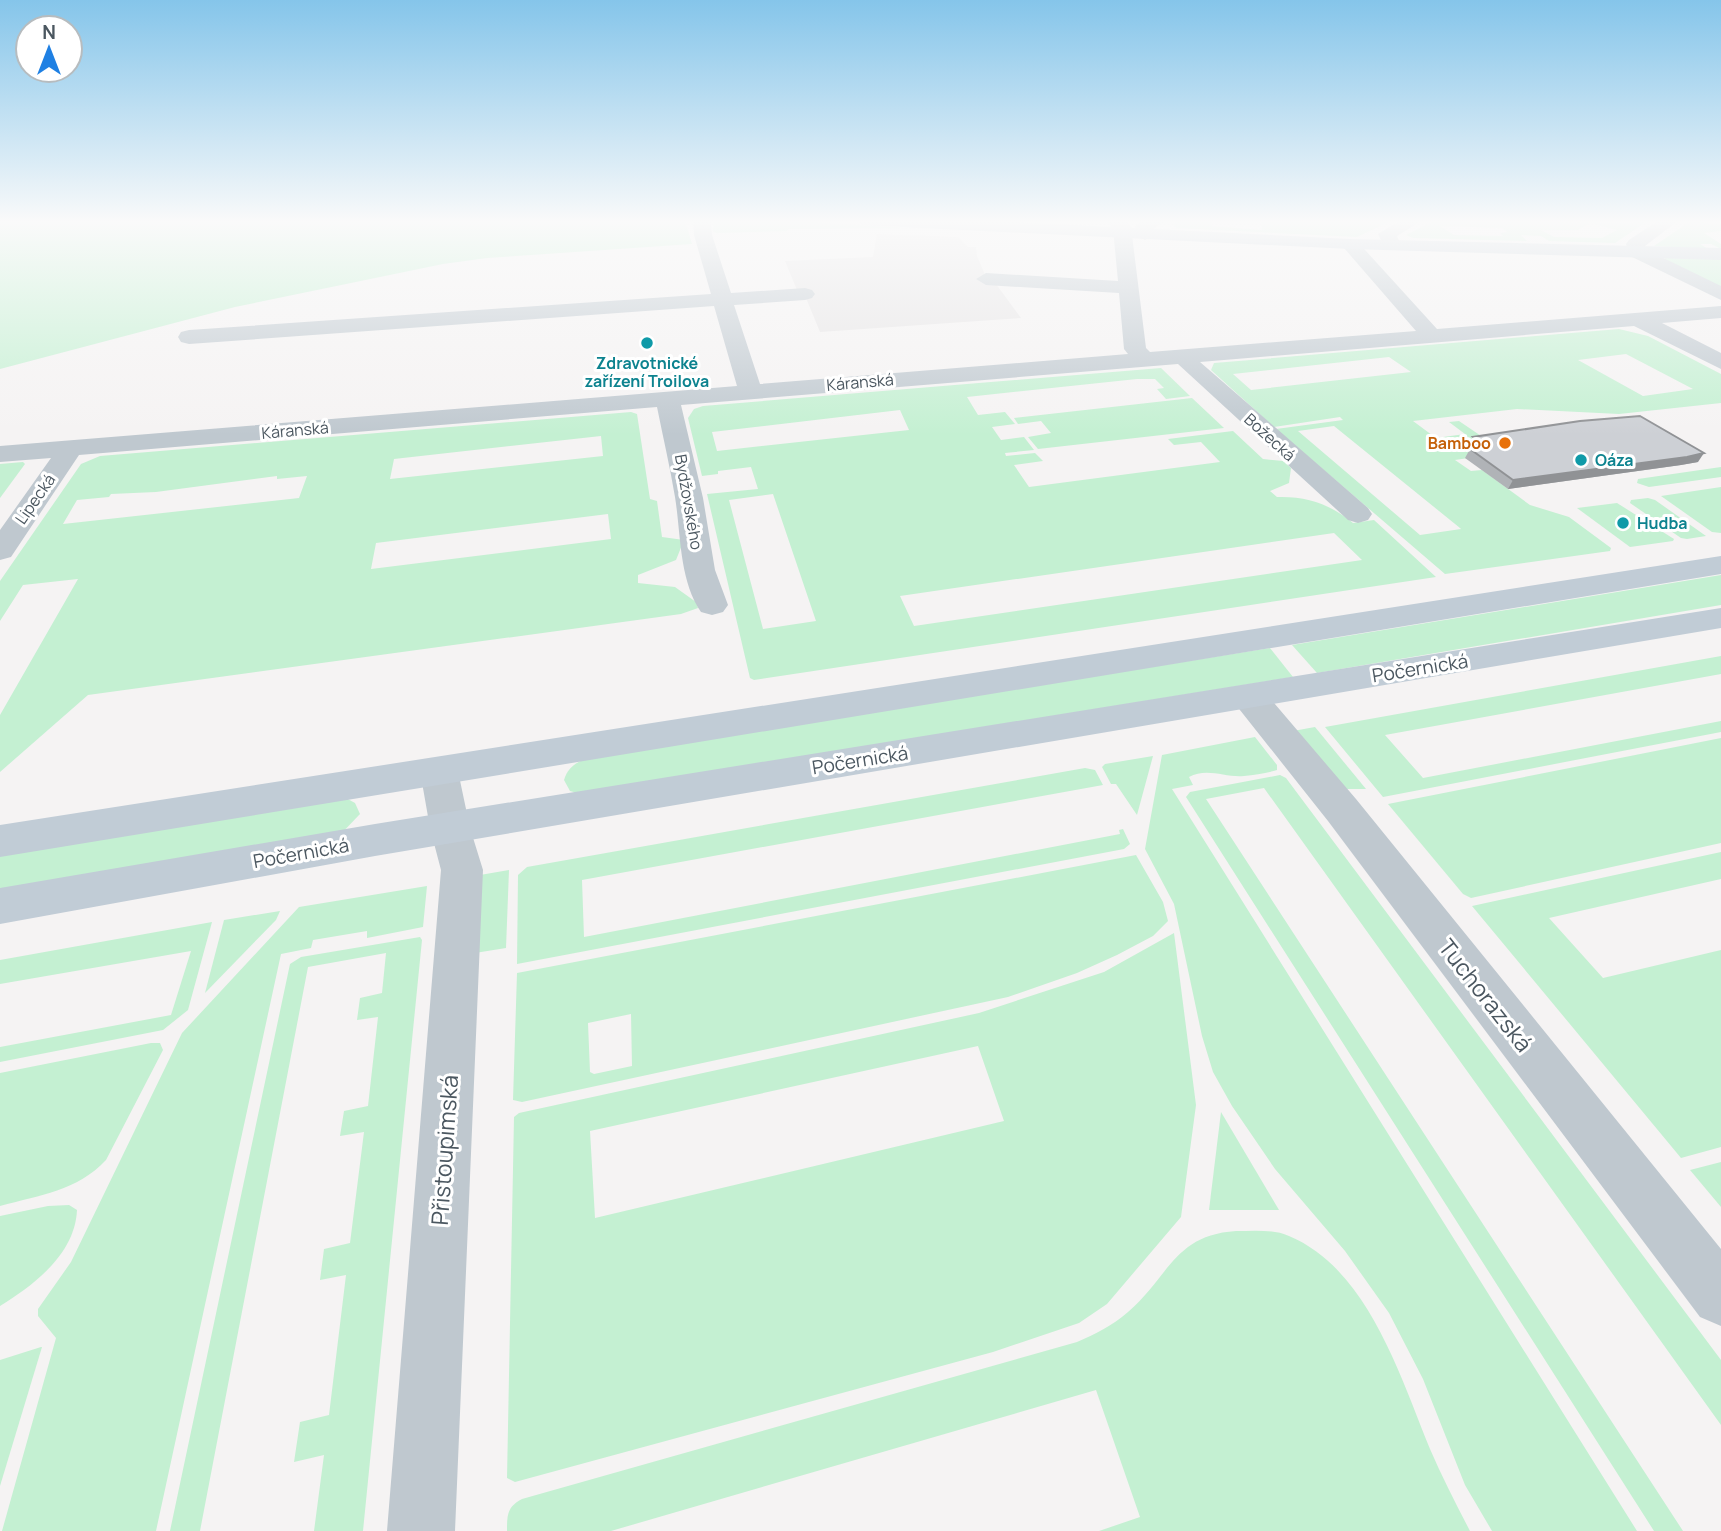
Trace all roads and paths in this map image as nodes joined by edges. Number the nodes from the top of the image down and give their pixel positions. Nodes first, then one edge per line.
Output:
1 (719, 291) edge
2 (1128, 291) edge
3 (1392, 291) edge
4 (805, 294) dead end
5 (722, 300) junction
6 (1721, 312) edge
7 (1637, 319) junction
8 (1431, 335) junction
9 (189, 337) dead end
10 (1186, 356) junction
11 (1144, 359) junction
12 (1721, 362) edge
13 (750, 391) junction
14 (668, 399) junction
15 (71, 448) junction
16 (0, 454) edge
17 (1358, 514) dead end
18 (0, 551) edge
19 (1721, 565) edge
20 (712, 605) dead end
21 (1721, 618) edge
22 (1249, 697) junction
23 (439, 771) junction
24 (450, 828) junction
25 (0, 841) edge
26 (0, 906) edge
27 (1721, 1296) edge
28 (421, 1531) edge

1 - 5 street
2 - 11 street
3 - 8 street
4 - 5 street
5 - 9 street
5 - 13 street
6 - 7 street, Káranská
7 - 8 street, Káranská
7 - 12 street
8 - 10 street, Káranská
10 - 11 street, Káranská
10 - 17 street, Božecká
11 - 13 street, Káranská
13 - 14 street, Káranská
14 - 15 street, Káranská
14 - 20 street, Bydžovského
15 - 16 street, Káranská
15 - 18 street, Lipecká
19 - 23 street
21 - 22 street, Počernická
22 - 24 street, Počernická
22 - 27 street, Tuchorazská
23 - 24 street, Přistoupimská
23 - 25 street
24 - 26 street, Počernická
24 - 28 street, Přistoupimská

